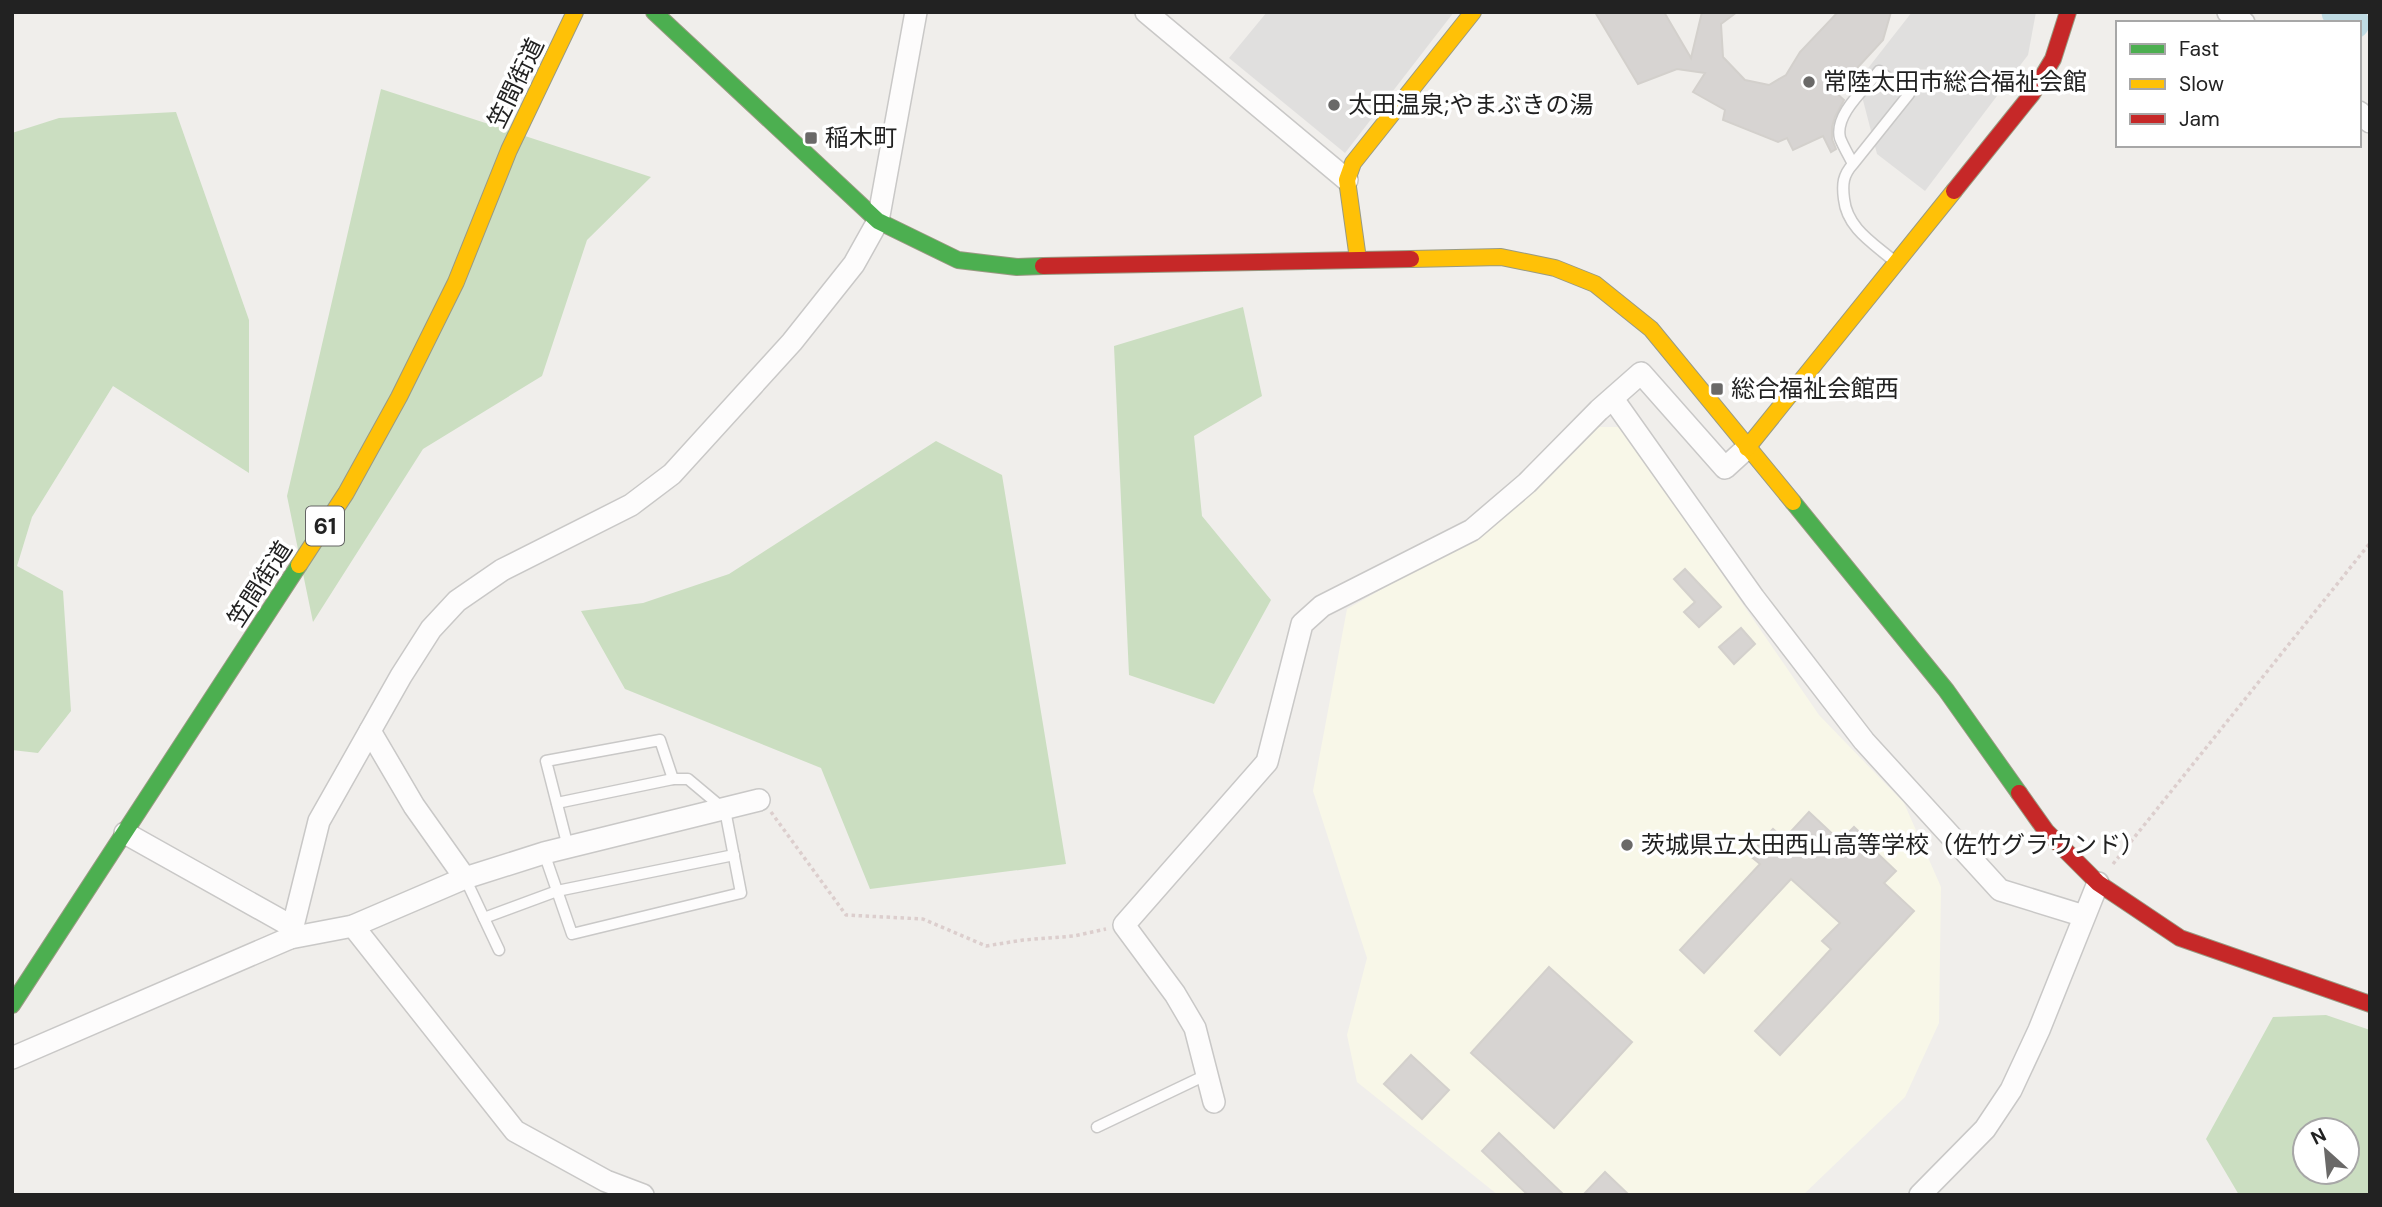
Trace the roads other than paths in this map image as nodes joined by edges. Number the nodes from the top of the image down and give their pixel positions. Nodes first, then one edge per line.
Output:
1 (575, 12) edge
2 (654, 12) edge
3 (916, 12) edge
4 (1146, 12) edge
5 (1473, 12) edge
6 (2068, 12) edge
7 (1853, 164) junction
8 (1348, 180) junction
9 (878, 221) junction
10 (1357, 259) junction
11 (1896, 263) junction
12 (1613, 399) junction
13 (1747, 448) junction
14 (370, 731) junction
15 (673, 779) junction
16 (759, 800) road end
17 (557, 803) junction
18 (725, 810) junction
19 (125, 833) junction
20 (568, 847) junction
21 (544, 853) junction
22 (734, 855) junction
23 (465, 877) junction
24 (2098, 883) junction
25 (557, 891) junction
26 (2084, 916) junction
27 (484, 918) junction
28 (353, 926) junction
29 (291, 932) junction
30 (499, 950) dead end
31 (2370, 1004) edge
32 (12, 1005) edge
33 (12, 1058) edge
34 (1208, 1074) junction
35 (1214, 1102) dead end
36 (1097, 1127) dead end
37 (643, 1195) edge
38 (1920, 1195) edge

1 - 19 street, 笠間街道 / 61
2 - 9 street
3 - 9 street
4 - 8 street
5 - 8 street
6 - 11 street
7 - 7 lane
7 - 11 lane
8 - 10 street
9 - 10 street
9 - 14 street
10 - 13 street
11 - 13 street
12 - 13 street
12 - 26 street
12 - 34 street
13 - 24 street
14 - 23 street
14 - 29 street
15 - 17 lane
15 - 17 lane
15 - 18 lane
16 - 18 street
17 - 20 lane
18 - 20 street
18 - 22 lane
19 - 29 street
19 - 32 street, 笠間街道 / 61
20 - 21 street
21 - 23 street
21 - 25 lane
22 - 25 lane
22 - 25 lane
23 - 27 lane
23 - 28 street
24 - 26 street
24 - 31 street
25 - 27 lane
26 - 38 street
27 - 30 lane
28 - 29 street
28 - 37 street
29 - 33 street
34 - 35 street
34 - 36 lane

